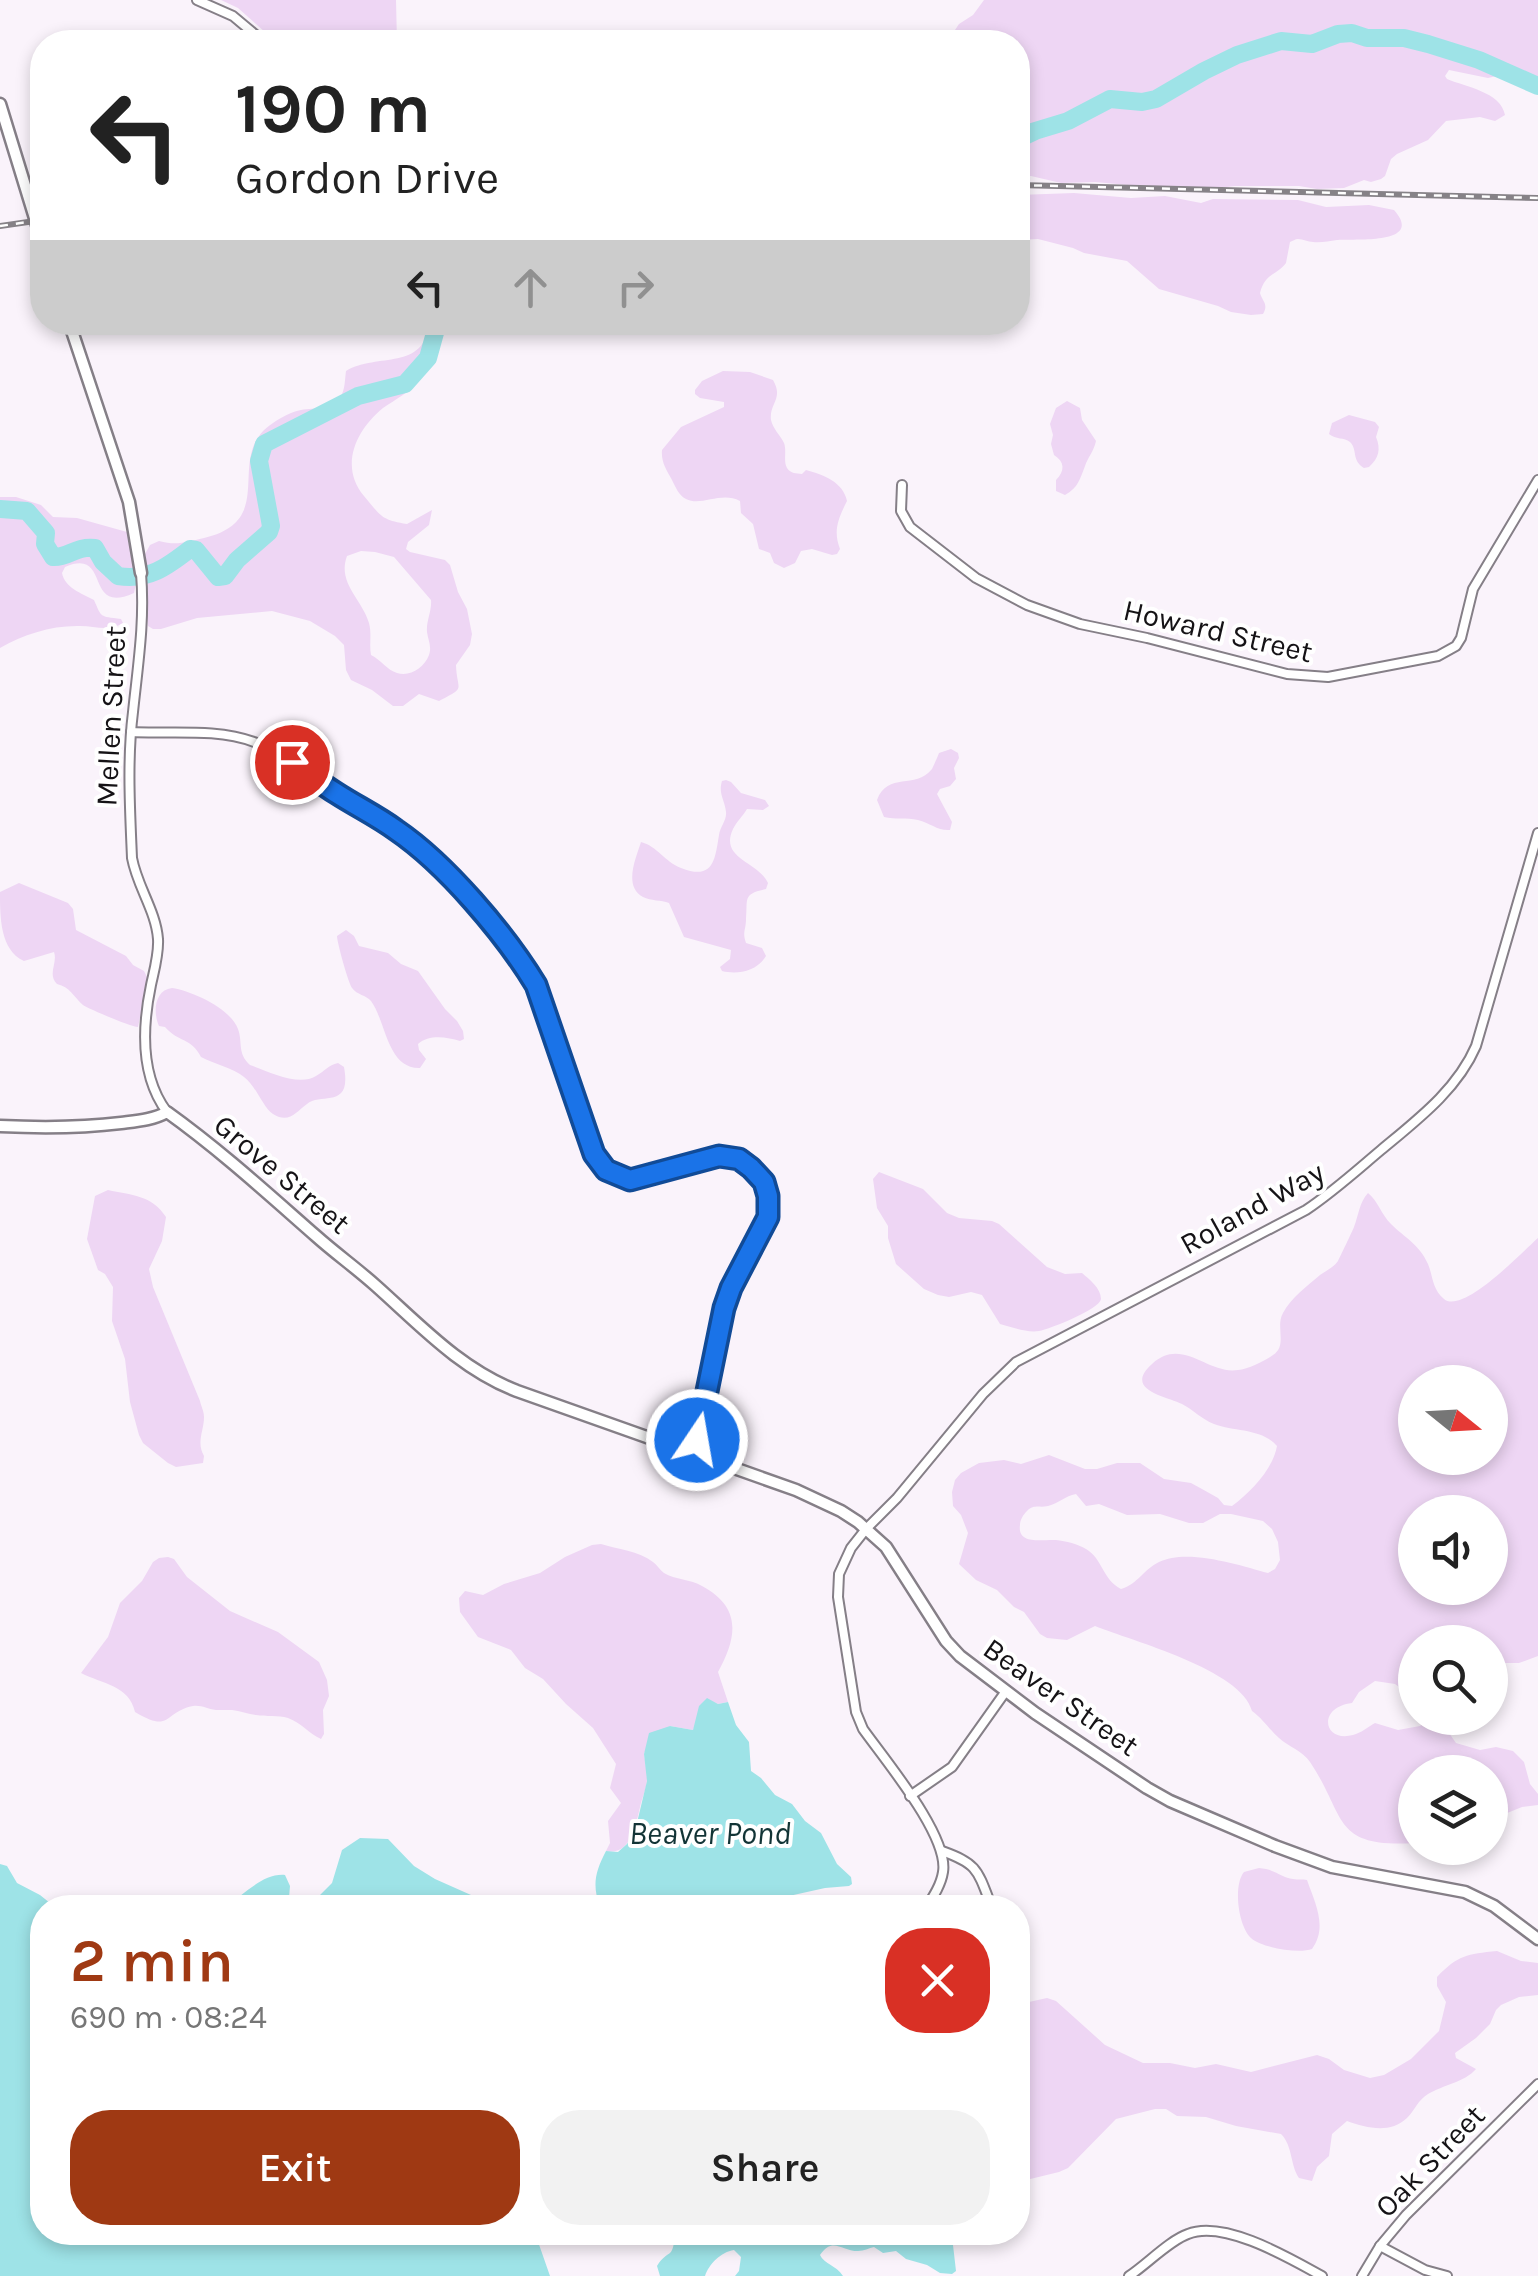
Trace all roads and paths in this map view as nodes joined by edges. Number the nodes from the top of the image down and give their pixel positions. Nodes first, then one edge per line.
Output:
1 (197, 0) edge
2 (250, 30) edge
3 (0, 104) edge
4 (30, 202) edge
5 (73, 335) edge
6 (1538, 480) edge
7 (902, 486) dead end
8 (142, 577) joint
9 (132, 732) junction
10 (1538, 834) edge
11 (167, 1112) junction
12 (0, 1126) edge
13 (494, 1382) joint
14 (694, 1454) junction
15 (866, 1529) junction
16 (1006, 1691) junction
17 (910, 1796) junction
18 (942, 1851) junction
19 (934, 1895) edge
20 (987, 1895) edge
21 (1538, 1923) edge
22 (1536, 1937) edge
23 (1538, 2084) edge
24 (1380, 2246) junction
25 (1129, 2276) edge
26 (1322, 2276) edge
27 (1362, 2276) edge
28 (1447, 2276) edge

1 - 2 street
3 - 4 street
5 - 8 street, Mellen Street
6 - 7 street, Howard Street
8 - 9 street, Mellen Street
9 - 11 street, Mellen Street
9 - 14 street
10 - 15 street, Roland Way
11 - 12 street
11 - 13 street, Grove Street
13 - 14 street, Beaver Street
14 - 15 street, Beaver Street
15 - 16 street, Beaver Street
15 - 17 street, Roland Way
16 - 17 street
16 - 22 street, Beaver Street
17 - 18 street, Roland Way
18 - 19 street
18 - 20 street
21 - 22 street
23 - 24 street, Oak Street
24 - 27 street, Oak Street
24 - 28 street
25 - 26 street

